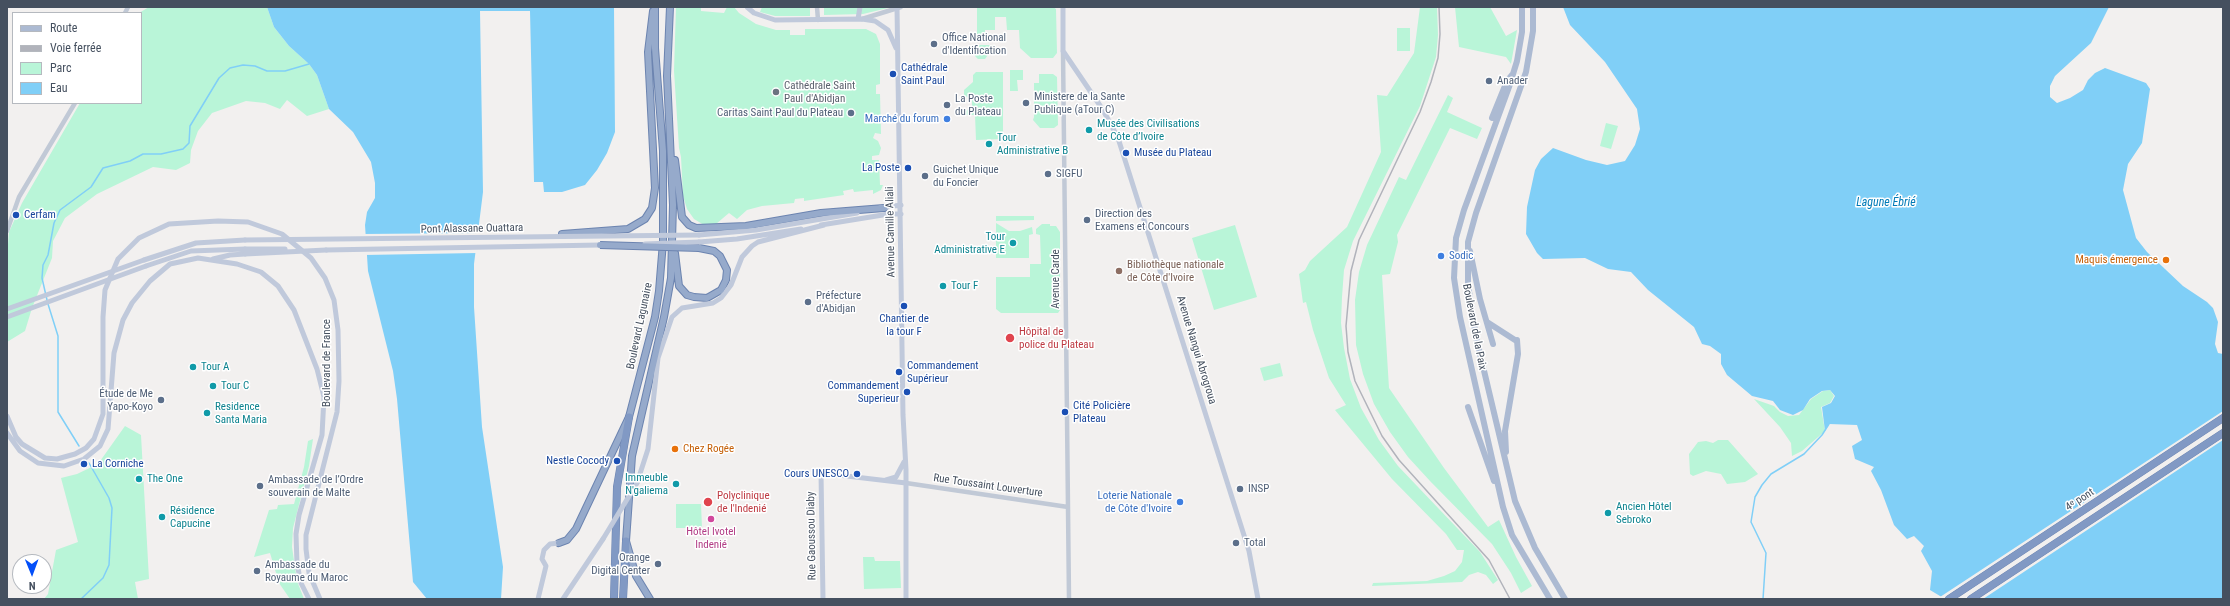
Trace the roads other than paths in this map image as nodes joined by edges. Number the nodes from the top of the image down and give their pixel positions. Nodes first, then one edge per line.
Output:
1 (655, 7) edge
2 (670, 7) edge
3 (747, 7) edge
4 (817, 7) edge
5 (860, 7) edge
6 (899, 7) edge
7 (1063, 7) edge
8 (1522, 7) edge
9 (1533, 7) edge
10 (860, 19) junction
11 (818, 20) junction
12 (1063, 51) junction
13 (898, 56) junction
14 (1513, 74) junction
15 (74, 104) edge
16 (1492, 118) dead end
17 (671, 141) junction
18 (901, 205) junction
19 (884, 208) junction
20 (901, 214) junction
21 (824, 225) junction
22 (7, 231) edge
23 (673, 235) junction
24 (501, 239) junction
25 (1468, 242) junction
26 (600, 245) joint
27 (699, 245) junction
28 (204, 249) junction
29 (245, 251) junction
30 (212, 259) junction
31 (170, 264) junction
32 (7, 309) edge
33 (7, 317) edge
34 (1487, 322) junction
35 (660, 335) junction
36 (1493, 344) dead end
37 (658, 358) junction
38 (1468, 407) dead end
39 (7, 416) edge
40 (630, 417) junction
41 (2223, 418) edge
42 (2223, 433) edge
43 (7, 434) edge
44 (905, 456) junction
45 (1507, 473) junction
46 (885, 481) junction
47 (906, 483) junction
48 (1499, 495) junction
49 (1068, 507) junction
50 (626, 541) junction
51 (559, 543) joint
52 (309, 599) edge
53 (320, 599) edge
54 (538, 599) edge
55 (563, 599) edge
56 (614, 599) edge
57 (623, 599) edge
58 (650, 599) edge
59 (823, 599) edge
60 (906, 599) edge
61 (1069, 599) edge
62 (1258, 599) edge
63 (1550, 599) edge
64 (1565, 599) edge
65 (1949, 599) edge
66 (1971, 599) edge

1 - 24 highway, bridge
1 - 40 highway, Boulevard Lagunaire
2 - 17 highway, Boulevard Lagunaire
3 - 11 main road
4 - 11 street
5 - 10 main road
6 - 10 street
6 - 13 main road, Avenue Camille Aliali
7 - 12 main road, Avenue Carde
8 - 14 main road, Boulevard de la Paix
9 - 25 main road, Boulevard de la Paix
10 - 11 main road
10 - 13 main road
12 - 49 street, Avenue Carde
12 - 62 main road, Avenue Nangui Abrogroua
13 - 18 main road, Avenue Camille Aliali
14 - 16 main road
14 - 48 main road, Boulevard de la Paix
15 - 22 street
17 - 19 highway
17 - 23 highway, Boulevard Lagunaire
18 - 19 main road, Pont Alassane Ouattara
18 - 20 main road, Avenue Camille Aliali
19 - 24 main road, Pont Alassane Ouattara, bridge
20 - 21 main road
20 - 44 main road, Avenue Camille Aliali
21 - 27 main road
21 - 37 main road
23 - 27 highway
23 - 35 highway, Boulevard Lagunaire
24 - 32 main road, Pont Alassane Ouattara, bridge
25 - 34 main road
25 - 45 main road, Boulevard de la Paix
26 - 27 highway, bridge
26 - 29 main road, Pont Alassane Ouattara, bridge
28 - 29 main road
28 - 31 main road
28 - 33 main road, bridge
29 - 30 main road
30 - 31 main road, Boulevard de France
30 - 52 main road, Boulevard de France
31 - 43 main road, Boulevard de France
34 - 36 main road
34 - 45 main road
35 - 37 highway
35 - 50 highway, Boulevard Lagunaire
37 - 55 main road, bridge
38 - 48 main road
39 - 53 main road, Boulevard de France
40 - 51 highway
40 - 56 highway, Boulevard Lagunaire
41 - 65 highway, 4ᵉ pont
42 - 66 highway, 4ᵉ pont
44 - 46 main road, Avenue Camille Aliali
44 - 47 main road, Avenue Camille Aliali
45 - 64 main road, Boulevard de la Paix
46 - 47 main road
46 - 59 main road, Rue Gaoussou Diaby
47 - 49 street, Rue Toussaint Louverture
47 - 60 main road, Avenue Camille Aliali
48 - 63 main road, Boulevard de la Paix
49 - 61 street, Avenue Carde
50 - 57 highway, Boulevard Lagunaire
50 - 58 highway
51 - 54 main road

